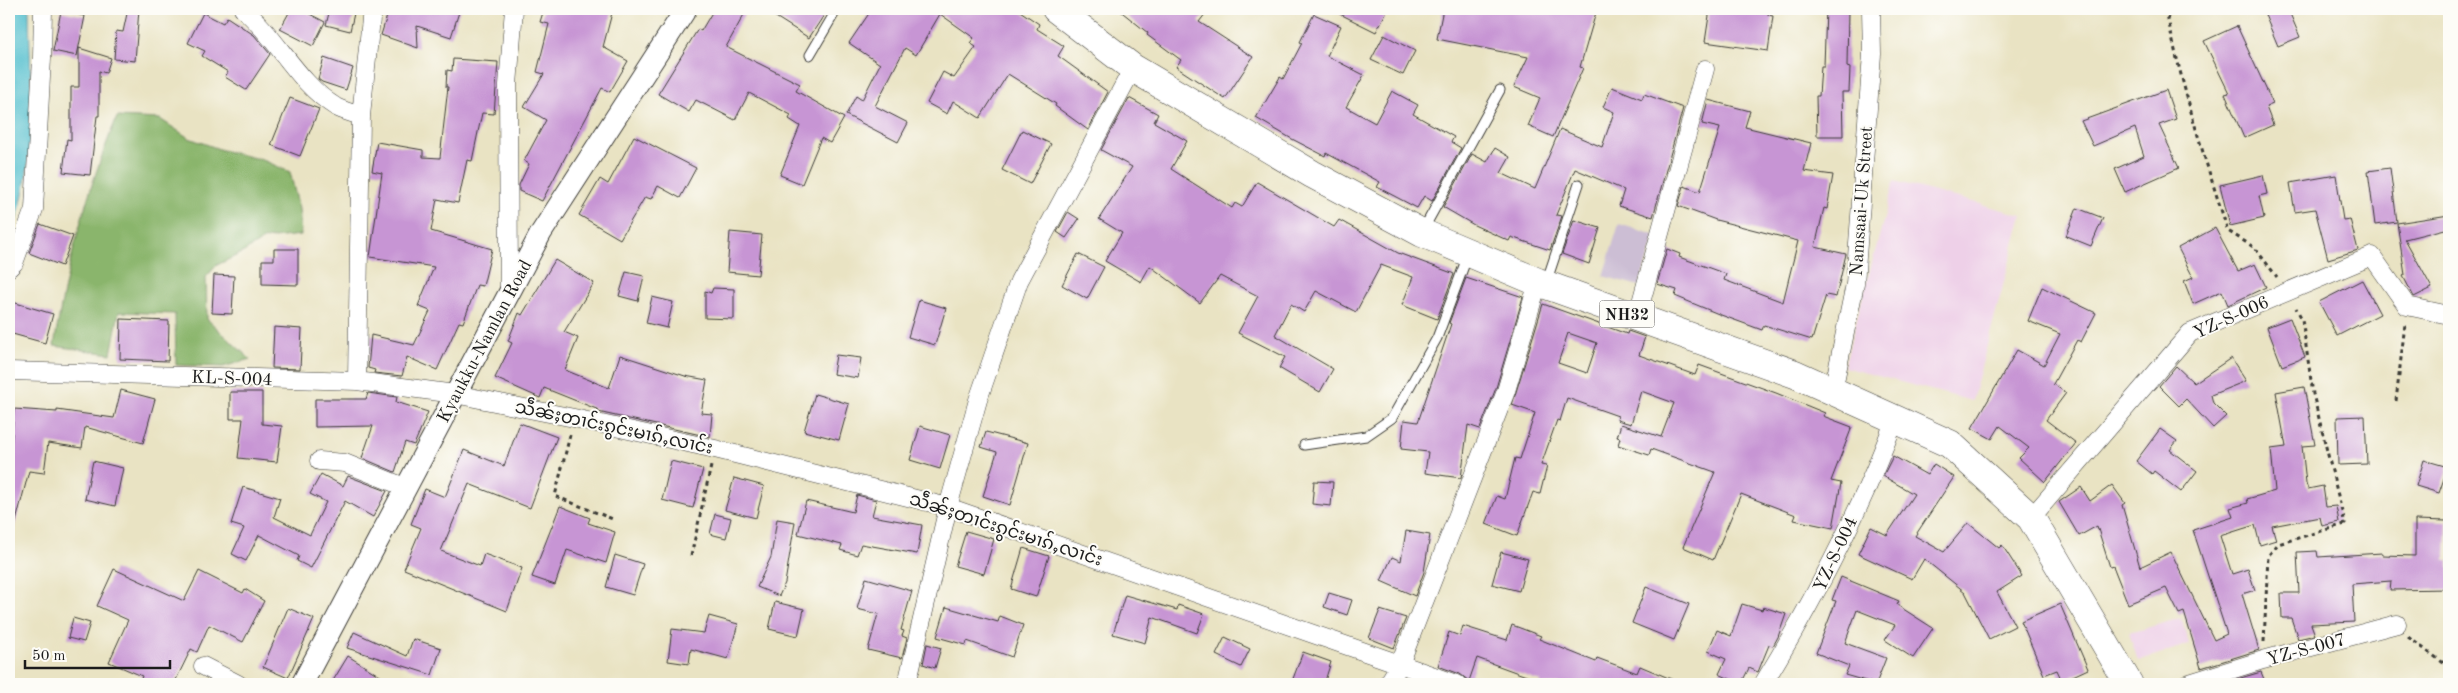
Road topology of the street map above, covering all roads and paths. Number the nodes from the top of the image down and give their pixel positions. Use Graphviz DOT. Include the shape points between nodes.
graph roads {
  1 [pos="42,9"];
  2 [pos="243,9"];
  3 [pos="372,9"];
  4 [pos="514,9"];
  5 [pos="686,9"];
  6 [pos="837,9"];
  7 [pos="1056,9"];
  8 [pos="1871,9"];
  9 [pos="2166,9"];
  10 [pos="810,55"];
  11 [pos="1133,68"];
  12 [pos="1706,69"];
  13 [pos="1500,90"];
  14 [pos="361,116"];
  15 [pos="1579,184"];
  16 [pos="1422,233"];
  17 [pos="1469,253"];
  18 [pos="9,268"];
  19 [pos="1542,283"];
  20 [pos="509,291"];
  21 [pos="2288,292"];
  22 [pos="2407,306"];
  23 [pos="2449,315"];
  24 [pos="1637,317"];
  25 [pos="9,371"];
  26 [pos="357,381"];
  27 [pos="1833,391"];
  28 [pos="455,394"];
  29 [pos="2396,401"];
  30 [pos="574,418"];
  31 [pos="1895,419"];
  32 [pos="1304,445"];
  33 [pos="715,449"];
  34 [pos="319,460"];
  35 [pos="407,488"];
  36 [pos="948,507"];
  37 [pos="2030,518"];
  38 [pos="615,520"];
  39 [pos="691,556"];
  40 [pos="2397,624"];
  41 [pos="2263,660"];
  42 [pos="1400,664"];
  43 [pos="203,666"];
  44 [pos="2449,668"];
  45 [pos="238,684"];
  46 [pos="302,684"];
  47 [pos="907,684"];
  48 [pos="1388,684"];
  49 [pos="1457,684"];
  50 [pos="1763,684"];
  51 [pos="2129,684"];
  52 [pos="2186,684"];
  1 -- 18 [label="street" via="34,209 14,263"];
  2 -- 14 [label="street" via="257,20 306,82 336,107"];
  3 -- 14 [label="street"];
  4 -- 20 [label="street" via="508,85"];
  5 -- 20 [label="street, Kyaukku-Namlan Road" via="541,233"];
  6 -- 10 [label="lane"];
  7 -- 11 [label="highway, NH32"];
  8 -- 27 [label="street, Namsaai-Uk Street" via="1872,54 1855,284"];
  9 -- 21 [label="path" via="2191,117 2228,231 2256,248"];
  11 -- 16 [label="highway, NH32" via="1312,174"];
  11 -- 36 [label="street" via="1020,281 978,400"];
  12 -- 24 [label="street"];
  13 -- 16 [label="lane"];
  14 -- 26 [label="street"];
  15 -- 19 [label="lane"];
  16 -- 17 [label="highway, NH32"];
  17 -- 19 [label="highway, NH32"];
  17 -- 32 [label="lane" via="1437,338 1392,418 1366,436"];
  19 -- 24 [label="highway, NH32"];
  19 -- 42 [label="street" via="1506,391"];
  20 -- 28 [label="street, Kyaukku-Namlan Road"];
  21 -- 22 [label="street, YZ-S-006" via="2372,256"];
  21 -- 37 [label="street, YZ-S-006" via="2190,333"];
  21 -- 41 [label="path" via="2302,319 2313,394 2345,524 2278,544 2268,556"];
  22 -- 23 [label="street"];
  22 -- 29 [label="path"];
  24 -- 27 [label="highway, NH32"];
  25 -- 26 [label="street, KL-S-004"];
  26 -- 28 [label="street, KL-S-004"];
  27 -- 31 [label="highway, NH32"];
  28 -- 30 [label="street, သဵၼ်ႈတၢင်းၵွင်းမၢၵ်ႇလၢင်း"];
  28 -- 35 [label="street, Kyaukku-Namlan Road"];
  30 -- 33 [label="street, သဵၼ်ႈတၢင်းၵွင်းမၢၵ်ႇလၢင်း"];
  30 -- 38 [label="path" via="555,496"];
  31 -- 37 [label="highway, NH32" via="1950,444"];
  31 -- 50 [label="street, YZ-S-004" via="1882,454 1808,610"];
  33 -- 36 [label="street, သဵၼ်ႈတၢင်းၵွင်းမၢၵ်ႇလၢင်း"];
  33 -- 39 [label="path"];
  34 -- 35 [label="street" via="345,463"];
  35 -- 46 [label="street, Kyaukku-Namlan Road"];
  36 -- 42 [label="street, သဵၼ်ႈတၢင်းၵွင်းမၢၵ်ႇလၢင်း"];
  36 -- 47 [label="street"];
  37 -- 51 [label="highway, NH32"];
  40 -- 41 [label="street, YZ-S-007"];
  40 -- 44 [label="path" via="2401,632"];
  41 -- 52 [label="street, YZ-S-007"];
  42 -- 48 [label="street"];
  42 -- 49 [label="street, သဵၼ်ႈတၢင်းၵွင်းမၢၵ်ႇလၢင်း"];
  43 -- 45 [label="street"];
}
